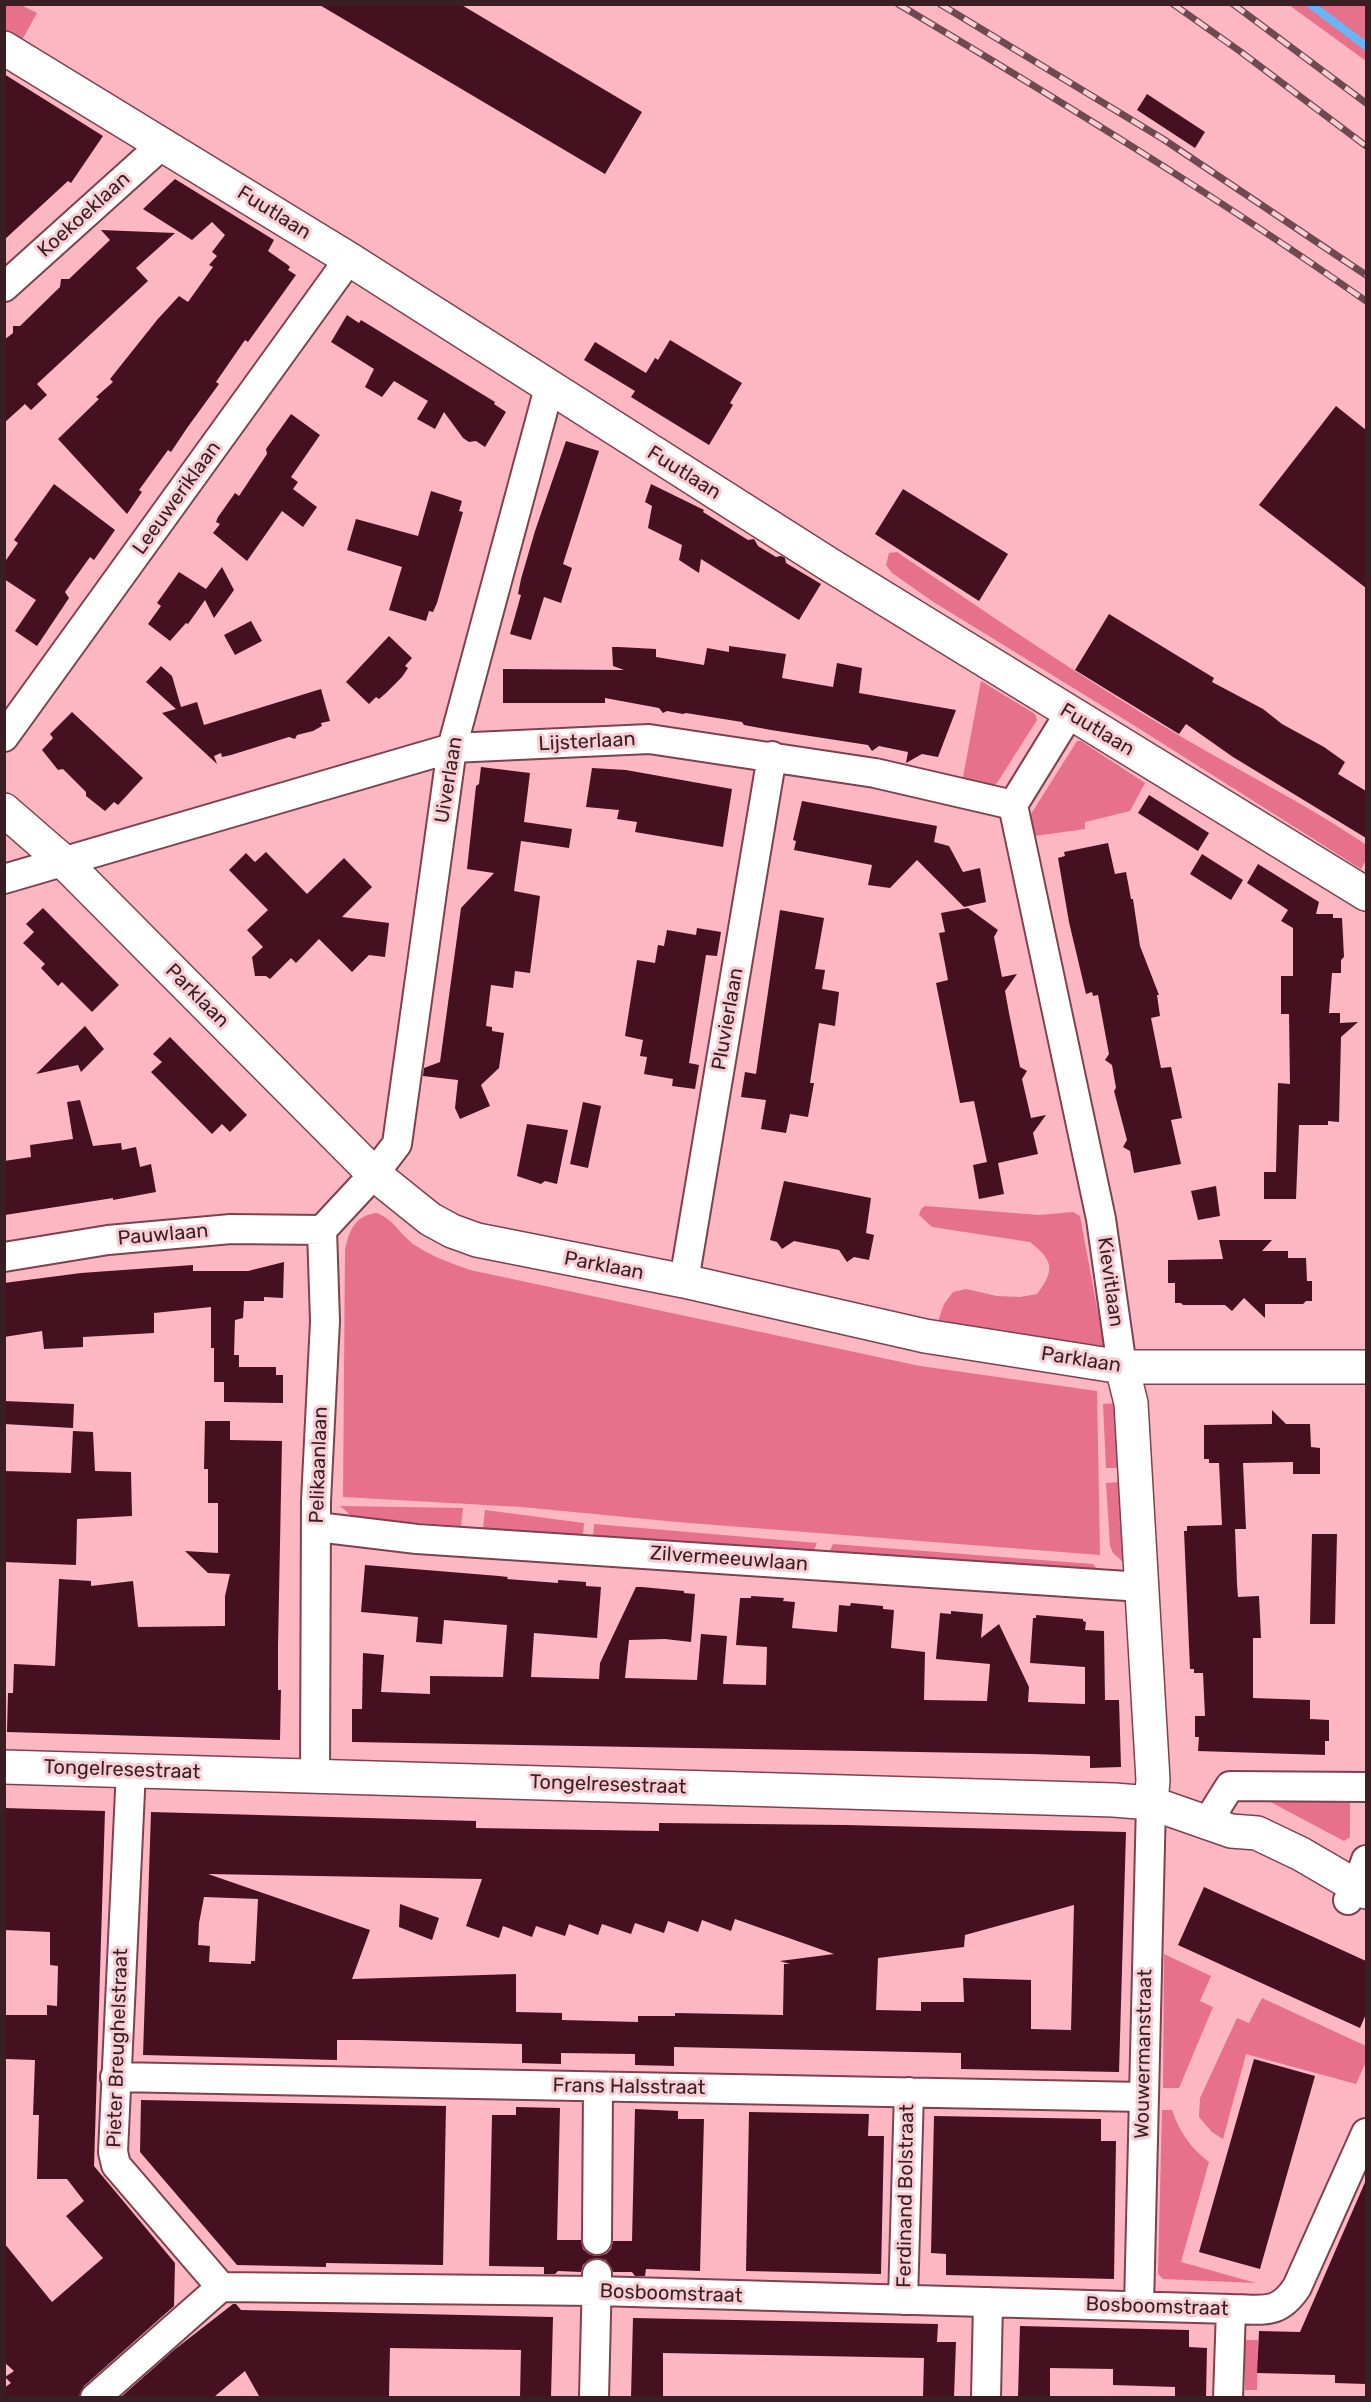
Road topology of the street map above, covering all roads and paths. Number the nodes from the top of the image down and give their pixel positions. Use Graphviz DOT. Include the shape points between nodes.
graph roads {
  1 [pos="4,48"];
  2 [pos="163,144"];
  3 [pos="349,259"];
  4 [pos="4,287"];
  5 [pos="549,388"];
  6 [pos="1069,714"];
  7 [pos="4,737"];
  8 [pos="452,748"];
  9 [pos="772,756"];
  10 [pos="1013,805"];
  11 [pos="4,810"];
  12 [pos="64,862"];
  13 [pos="4,879"];
  14 [pos="1366,894"];
  15 [pos="374,1174"];
  16 [pos="322,1230"];
  17 [pos="4,1257"];
  18 [pos="684,1281"];
  19 [pos="1122,1367"];
  20 [pos="1366,1367"];
  21 [pos="317,1527"];
  22 [pos="1142,1587"];
  23 [pos="4,1767"];
  24 [pos="131,1770"];
  25 [pos="315,1776"];
  26 [pos="1366,1787"];
  27 [pos="1151,1803"];
  28 [pos="1220,1826"];
  29 [pos="1361,1890"];
  30 [pos="115,2077"];
  31 [pos="598,2087"];
  32 [pos="909,2092"];
  33 [pos="1143,2097"];
  34 [pos="1366,2133"];
  35 [pos="597,2240"];
  36 [pos="597,2282"];
  37 [pos="221,2287"];
  38 [pos="903,2300"];
  39 [pos="988,2302"];
  40 [pos="1139,2306"];
  41 [pos="1231,2309"];
  42 [pos="95,2397"];
  43 [pos="594,2397"];
  44 [pos="986,2397"];
  45 [pos="1228,2397"];
  1 -- 2 [label="street, Fuutlaan"];
  2 -- 3 [label="street, Fuutlaan"];
  2 -- 4 [label="street, Koekoeklaan"];
  3 -- 5 [label="street, Fuutlaan"];
  3 -- 7 [label="street, Leeuweriklaan"];
  5 -- 6 [label="street, Fuutlaan"];
  5 -- 8 [label="street, Uiverlaan"];
  6 -- 10 [label="street"];
  6 -- 14 [label="street, Fuutlaan"];
  8 -- 9 [label="street, Lijsterlaan" via="649,739"];
  8 -- 12 [label="street, Lijsterlaan"];
  8 -- 15 [label="street, Uiverlaan" via="397,1144"];
  9 -- 10 [label="street, Lijsterlaan" via="875,772"];
  9 -- 18 [label="street, Pluvierlaan"];
  10 -- 19 [label="street, Kievitlaan" via="1101,1219"];
  11 -- 12 [label="street, Parklaan"];
  12 -- 13 [label="street, Lijsterlaan"];
  12 -- 15 [label="street, Parklaan"];
  15 -- 16 [label="street"];
  15 -- 18 [label="street, Parklaan" via="430,1219 477,1240"];
  16 -- 17 [label="street, Pauwlaan" via="231,1229 119,1239"];
  16 -- 21 [label="street, Pelikaanlaan" via="324,1321"];
  18 -- 19 [label="street, Parklaan" via="925,1336"];
  19 -- 20 [label="street, Parklaan"];
  19 -- 22 [label="street, Kievitlaan" via="1131,1403"];
  21 -- 22 [label="street, Zilvermeeuwlaan" via="417,1539"];
  21 -- 25 [label="street, Pelikaanlaan"];
  22 -- 27 [label="street, Kievitlaan"];
  23 -- 24 [label="street, Tongelresestraat"];
  24 -- 25 [label="street, Tongelresestraat"];
  24 -- 30 [label="street, Pieter Breughelstraat"];
  25 -- 27 [label="street, Tongelresestraat"];
  26 -- 28 [label="street" via="1230,1786"];
  27 -- 28 [label="street, Tongelresestraat"];
  27 -- 33 [label="street, Wouwermanstraat"];
  28 -- 29 [label="street, Tongelresestraat" via="1250,1849"];
  30 -- 31 [label="street, Frans Halsstraat"];
  30 -- 37 [label="street, Pieter Breughelstraat" via="112,2152 116,2165"];
  31 -- 32 [label="street, Frans Halsstraat"];
  31 -- 35 [label="street"];
  32 -- 33 [label="street, Frans Halsstraat"];
  32 -- 38 [label="street, Ferdinand Bolstraat"];
  33 -- 40 [label="street, Wouwermanstraat"];
  34 -- 41 [label="street, Bosboomstraat" via="1298,2287 1287,2302 1275,2308"];
  36 -- 37 [label="street, Bosboomstraat"];
  36 -- 38 [label="street, Bosboomstraat"];
  36 -- 43 [label="street"];
  37 -- 42 [label="street"];
  38 -- 39 [label="street, Bosboomstraat"];
  39 -- 40 [label="street, Bosboomstraat"];
  39 -- 44 [label="street"];
  40 -- 41 [label="street, Bosboomstraat"];
  41 -- 45 [label="street"];
}
